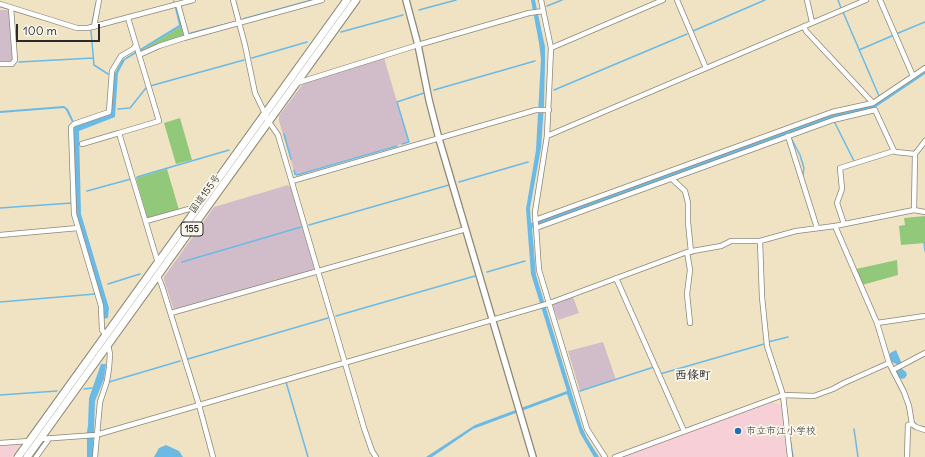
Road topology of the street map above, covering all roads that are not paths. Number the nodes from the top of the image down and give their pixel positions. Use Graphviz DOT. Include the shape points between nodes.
graph roads {
  1 [pos="99,0"];
  2 [pos="193,0"];
  3 [pos="232,0"];
  4 [pos="322,0"];
  5 [pos="347,0"];
  6 [pos="356,0"];
  7 [pos="406,0"];
  8 [pos="541,0"];
  9 [pos="663,0"];
  10 [pos="676,0"];
  11 [pos="807,0"];
  12 [pos="866,0"];
  13 [pos="880,0"];
  14 [pos="0,4"];
  15 [pos="176,5"];
  16 [pos="11,8"];
  17 [pos="542,12"];
  18 [pos="128,18"];
  19 [pos="812,22"];
  20 [pos="239,23"];
  21 [pos="804,26"];
  22 [pos="94,27"];
  23 [pos="187,37"];
  24 [pos="418,45"];
  25 [pos="551,48"];
  26 [pos="138,51"];
  27 [pos="0,64"];
  28 [pos="706,68"];
  29 [pos="925,68"];
  30 [pos="913,76"];
  31 [pos="297,83"];
  32 [pos="873,106"];
  33 [pos="546,110"];
  34 [pos="265,113"];
  35 [pos="269,122"];
  36 [pos="119,133"];
  37 [pos="547,136"];
  38 [pos="788,136"];
  39 [pos="439,139"];
  40 [pos="925,141"];
  41 [pos="82,144"];
  42 [pos="894,151"];
  43 [pos="915,154"];
  44 [pos="672,179"];
  45 [pos="292,181"];
  46 [pos="196,209"];
  47 [pos="914,210"];
  48 [pos="925,212"];
  49 [pos="146,221"];
  50 [pos="535,221"];
  51 [pos="844,224"];
  52 [pos="835,226"];
  53 [pos="78,228"];
  54 [pos="536,228"];
  55 [pos="816,228"];
  56 [pos="466,229"];
  57 [pos="0,235"];
  58 [pos="760,241"];
  59 [pos="689,252"];
  60 [pos="158,263"];
  61 [pos="318,271"];
  62 [pos="158,276"];
  63 [pos="616,278"];
  64 [pos="548,303"];
  65 [pos="171,313"];
  66 [pos="925,316"];
  67 [pos="493,320"];
  68 [pos="690,323"];
  69 [pos="877,323"];
  70 [pos="106,335"];
  71 [pos="108,345"];
  72 [pos="925,353"];
  73 [pos="346,362"];
  74 [pos="889,363"];
  75 [pos="893,370"];
  76 [pos="783,395"];
  77 [pos="199,405"];
  78 [pos="912,424"];
  79 [pos="925,430"];
  80 [pos="684,431"];
  81 [pos="96,435"];
  82 [pos="40,439"];
  83 [pos="49,439"];
  84 [pos="30,441"];
  85 [pos="0,443"];
  86 [pos="18,457"];
  87 [pos="27,457"];
  88 [pos="36,457"];
  89 [pos="95,457"];
  90 [pos="213,457"];
  91 [pos="376,457"];
  92 [pos="533,457"];
  93 [pos="605,457"];
  94 [pos="614,457"];
  95 [pos="790,457"];
  96 [pos="907,457"];
  1 -- 22 [label="street"];
  2 -- 15 [label="street"];
  3 -- 20 [label="street"];
  4 -- 20 [label="street"];
  5 -- 34 [label="highway, 国道155号 / 155"];
  6 -- 31 [label="highway, 国道155号 / 155"];
  7 -- 24 [label="street"];
  8 -- 17 [label="street"];
  9 -- 25 [label="street"];
  10 -- 28 [label="street"];
  11 -- 19 [label="street"];
  12 -- 19 [label="street"];
  13 -- 30 [label="street"];
  14 -- 16 [label="street"];
  15 -- 18 [label="street"];
  15 -- 23 [label="street"];
  16 -- 22 [label="street" via="77,28"];
  16 -- 27 [label="street" via="15,60 12,64"];
  17 -- 24 [label="street"];
  17 -- 25 [label="street"];
  18 -- 22 [label="street"];
  18 -- 26 [label="street"];
  19 -- 21 [label="street"];
  20 -- 23 [label="street"];
  20 -- 34 [label="street" via="255,93"];
  21 -- 28 [label="street"];
  21 -- 32 [label="street"];
  23 -- 26 [label="street"];
  24 -- 31 [label="street"];
  24 -- 39 [label="street"];
  25 -- 33 [label="street"];
  26 -- 36 [label="street" via="159,121"];
  26 -- 53 [label="street" via="133,49 122,56 112,71 109,112 74,124 71,128 74,214"];
  28 -- 37 [label="street"];
  29 -- 30 [label="street"];
  30 -- 32 [label="street"];
  31 -- 35 [label="highway, 国道155号 / 155"];
  32 -- 38 [label="street"];
  32 -- 42 [label="street"];
  32 -- 50 [label="street" via="832,112"];
  33 -- 37 [label="street"];
  33 -- 39 [label="street" via="536,110"];
  34 -- 35 [label="street"];
  34 -- 46 [label="highway, 国道155号 / 155"];
  35 -- 45 [label="street" via="278,135"];
  35 -- 62 [label="highway, 国道155号 / 155"];
  36 -- 41 [label="street"];
  36 -- 49 [label="street"];
  37 -- 50 [label="street"];
  38 -- 44 [label="street"];
  38 -- 55 [label="street"];
  39 -- 45 [label="street"];
  39 -- 56 [label="street"];
  40 -- 43 [label="street"];
  42 -- 43 [label="street"];
  42 -- 51 [label="street" via="840,168 842,189 837,203"];
  43 -- 47 [label="street"];
  44 -- 54 [label="street"];
  44 -- 59 [label="street" via="685,191 688,203"];
  45 -- 61 [label="street"];
  46 -- 49 [label="street"];
  46 -- 60 [label="highway, 国道155号 / 155"];
  47 -- 48 [label="street"];
  47 -- 51 [label="street"];
  49 -- 60 [label="street"];
  50 -- 54 [label="street"];
  51 -- 52 [label="street"];
  52 -- 55 [label="street"];
  52 -- 69 [label="street"];
  53 -- 57 [label="street"];
  53 -- 70 [label="street" via="101,306 102,330"];
  54 -- 64 [label="street" via="539,270"];
  55 -- 58 [label="street"];
  56 -- 61 [label="street"];
  56 -- 67 [label="street"];
  58 -- 59 [label="street" via="731,241 721,246"];
  58 -- 76 [label="street" via="767,346"];
  59 -- 63 [label="street"];
  59 -- 68 [label="street" via="687,294"];
  60 -- 70 [label="highway, 国道155号 / 155"];
  61 -- 65 [label="street"];
  61 -- 73 [label="street"];
  62 -- 65 [label="street"];
  62 -- 71 [label="highway, 国道155号 / 155"];
  63 -- 64 [label="street"];
  63 -- 80 [label="street"];
  64 -- 67 [label="street"];
  64 -- 93 [label="street" via="587,429"];
  65 -- 77 [label="street"];
  66 -- 69 [label="street"];
  67 -- 73 [label="street"];
  67 -- 92 [label="street"];
  69 -- 74 [label="street"];
  70 -- 84 [label="highway, 国道155号 / 155"];
  71 -- 81 [label="street" via="110,368 100,402"];
  71 -- 82 [label="highway, 国道155号 / 155"];
  72 -- 75 [label="street"];
  73 -- 77 [label="street"];
  73 -- 91 [label="street" via="364,428"];
  74 -- 75 [label="street"];
  74 -- 76 [label="street" via="814,396"];
  75 -- 78 [label="street" via="909,406"];
  76 -- 80 [label="street"];
  76 -- 95 [label="street"];
  77 -- 81 [label="street"];
  77 -- 90 [label="street"];
  78 -- 79 [label="street"];
  78 -- 96 [label="street" via="908,425"];
  80 -- 94 [label="street"];
  81 -- 83 [label="street"];
  81 -- 89 [label="street"];
  82 -- 83 [label="street"];
  82 -- 87 [label="highway, 国道155号 / 155"];
  83 -- 88 [label="street"];
  84 -- 85 [label="street"];
  84 -- 86 [label="highway, 国道155号 / 155"];
}
